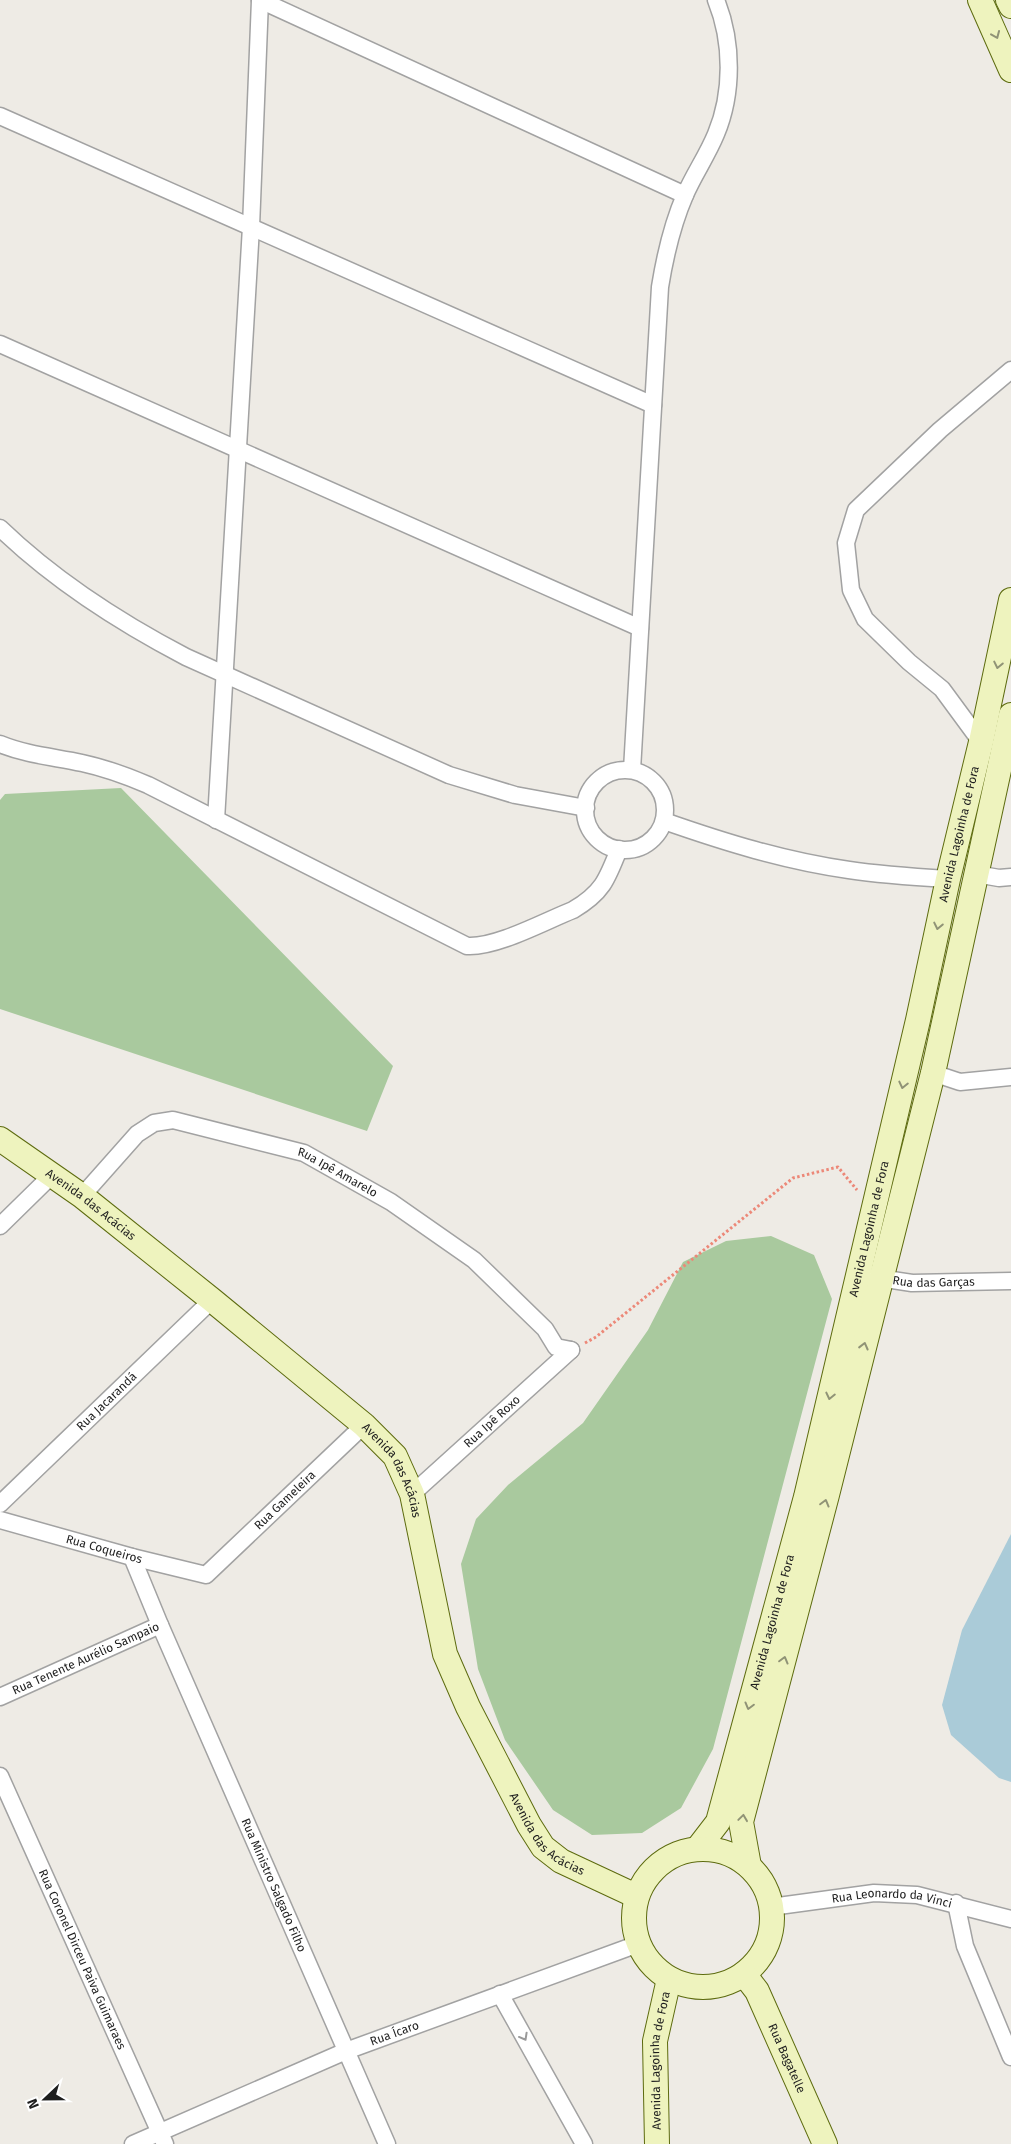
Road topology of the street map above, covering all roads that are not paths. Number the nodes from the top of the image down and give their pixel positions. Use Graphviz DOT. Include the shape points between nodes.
graph roads {
  1 [pos="260,0"];
  2 [pos="716,0"];
  3 [pos="980,0"];
  4 [pos="1008,0"];
  5 [pos="1011,6"];
  6 [pos="1011,70"];
  7 [pos="0,116"];
  8 [pos="685,195"];
  9 [pos="251,227"];
  10 [pos="0,344"];
  11 [pos="1011,370"];
  12 [pos="653,405"];
  13 [pos="238,449"];
  14 [pos="0,528"];
  15 [pos="1011,600"];
  16 [pos="640,628"];
  17 [pos="226,675"];
  18 [pos="1011,715"];
  19 [pos="981,742"];
  20 [pos="0,744"];
  21 [pos="632,770"];
  22 [pos="586,808"];
  23 [pos="216,820"];
  24 [pos="664,821"];
  25 [pos="619,849"];
  26 [pos="976,874"];
  27 [pos="1011,877"];
  28 [pos="948,879"];
  29 [pos="932,1073"];
  30 [pos="1011,1077"];
  31 [pos="0,1139"];
  32 [pos="52,1175"];
  33 [pos="82,1196"];
  34 [pos="0,1226"];
  35 [pos="870,1276"];
  36 [pos="1011,1281"];
  37 [pos="212,1300"];
  38 [pos="571,1350"];
  39 [pos="364,1425"];
  40 [pos="412,1494"];
  41 [pos="0,1504"];
  42 [pos="0,1520"];
  43 [pos="132,1557"];
  44 [pos="206,1575"];
  45 [pos="160,1625"];
  46 [pos="0,1698"];
  47 [pos="0,1776"];
  48 [pos="698,1848"];
  49 [pos="749,1866"];
  50 [pos="636,1896"];
  51 [pos="956,1903"];
  52 [pos="771,1907"];
  53 [pos="1011,1918"];
  54 [pos="638,1944"];
  55 [pos="744,1974"];
  56 [pos="669,1979"];
  57 [pos="500,1994"];
  58 [pos="346,2051"];
  59 [pos="1011,2057"];
  60 [pos="163,2138"];
  61 [pos="133,2144"];
  62 [pos="387,2144"];
  63 [pos="584,2144"];
  64 [pos="657,2144"];
  65 [pos="826,2144"];
  1 -- 8 [label="street"];
  1 -- 9 [label="street"];
  2 -- 8 [label="street" via="728,49 727,92 716,133"];
  3 -- 6 [label="main road, one-way"];
  4 -- 5 [label="main road"];
  7 -- 9 [label="street"];
  8 -- 12 [label="street" via="664,264"];
  9 -- 12 [label="street"];
  9 -- 13 [label="street"];
  10 -- 13 [label="street"];
  11 -- 19 [label="street" via="940,430 856,510 846,543 851,590 865,619 942,689"];
  12 -- 16 [label="street"];
  13 -- 16 [label="street"];
  13 -- 17 [label="street"];
  14 -- 17 [label="street" via="39,562 110,614 163,645"];
  15 -- 19 [label="main road, Avenida Lagoinha de Fora, one-way"];
  16 -- 21 [label="street"];
  17 -- 22 [label="street" via="448,775 515,795"];
  17 -- 23 [label="street"];
  18 -- 26 [label="main road, Avenida Lagoinha de Fora"];
  19 -- 28 [label="main road, Avenida Lagoinha de Fora"];
  20 -- 23 [label="street" via="36,756 82,763 128,777"];
  21 -- 22 [label="street" via="604,776 591,790"];
  21 -- 24 [label="street" via="649,778 661,793"];
  22 -- 25 [label="street" via="595,835 602,842"];
  23 -- 25 [label="street" via="458,943 476,946 492,943 583,904 606,882"];
  24 -- 25 [label="street" via="647,844 629,850"];
  24 -- 28 [label="street" via="798,861 847,870"];
  26 -- 27 [label="street"];
  26 -- 29 [label="main road, Avenida Lagoinha de Fora"];
  28 -- 35 [label="main road, Avenida Lagoinha de Fora, one-way" via="873,1210"];
  29 -- 30 [label="street" via="960,1082"];
  29 -- 35 [label="main road, Avenida Lagoinha de Fora"];
  31 -- 32 [label="main road, Avenida das Acácias"];
  32 -- 33 [label="main road, Avenida das Acácias"];
  32 -- 34 [label="street"];
  33 -- 37 [label="main road, Avenida das Acácias"];
  33 -- 38 [label="street, Rua Ipê Amarelo" via="137,1134 154,1123 173,1120 304,1152 391,1202 474,1260 545,1328 556,1347"];
  35 -- 36 [label="street, Rua das Garças" via="912,1283"];
  35 -- 48 [label="main road, Avenida Lagoinha de Fora, one-way" via="806,1496 718,1822"];
  49 -- 35 [label="main road, Avenida Lagoinha de Fora, one-way" via="742,1822"];
  37 -- 39 [label="main road, Avenida das Acácias"];
  37 -- 41 [label="street, Rua Jacarandá"];
  38 -- 40 [label="street, Rua Ipê Roxo"];
  39 -- 40 [label="main road, Avenida das Acácias" via="395,1456"];
  39 -- 44 [label="street, Rua Gameleira"];
  40 -- 50 [label="main road, Avenida das Acácias" via="445,1654 468,1707 529,1825 543,1847 561,1861"];
  42 -- 43 [label="street, Rua Coqueiros"];
  43 -- 44 [label="street, Rua Coqueiros"];
  43 -- 45 [label="street, Rua Tenente Aurélio Sampaio"];
  45 -- 46 [label="street, Rua Tenente Aurélio Sampaio"];
  45 -- 58 [label="street, Rua Ministro Salgado Filho"];
  47 -- 60 [label="street, Rua Coronel Dirceu Paiva Guimaraes"];
  48 -- 49 [label="main road" via="734,1855"];
  48 -- 50 [label="main road" via="677,1852 660,1862 645,1878"];
  49 -- 52 [label="main road" via="764,1884"];
  50 -- 54 [label="main road" via="633,1920"];
  51 -- 52 [label="street, Rua Leonardo da Vinci" via="917,1895 874,1893"];
  51 -- 53 [label="street, Rua Leonardo da Vinci"];
  51 -- 59 [label="street" via="965,1946"];
  52 -- 55 [label="main road" via="772,1926 767,1944 758,1961"];
  54 -- 56 [label="main road" via="650,1964"];
  54 -- 57 [label="street, Rua Ícaro"];
  55 -- 56 [label="main road" via="727,1984 707,1988 687,1986"];
  55 -- 65 [label="main road, Rua Bagatelle" via="757,1991"];
  56 -- 64 [label="main road, Avenida Lagoinha de Fora" via="655,2041"];
  57 -- 58 [label="street, Rua Ícaro"];
  57 -- 63 [label="street, one-way"];
  58 -- 60 [label="street, Rua Ícaro"];
  58 -- 62 [label="street, Rua Ministro Salgado Filho"];
  60 -- 61 [label="street, Rua Ícaro"];
}
